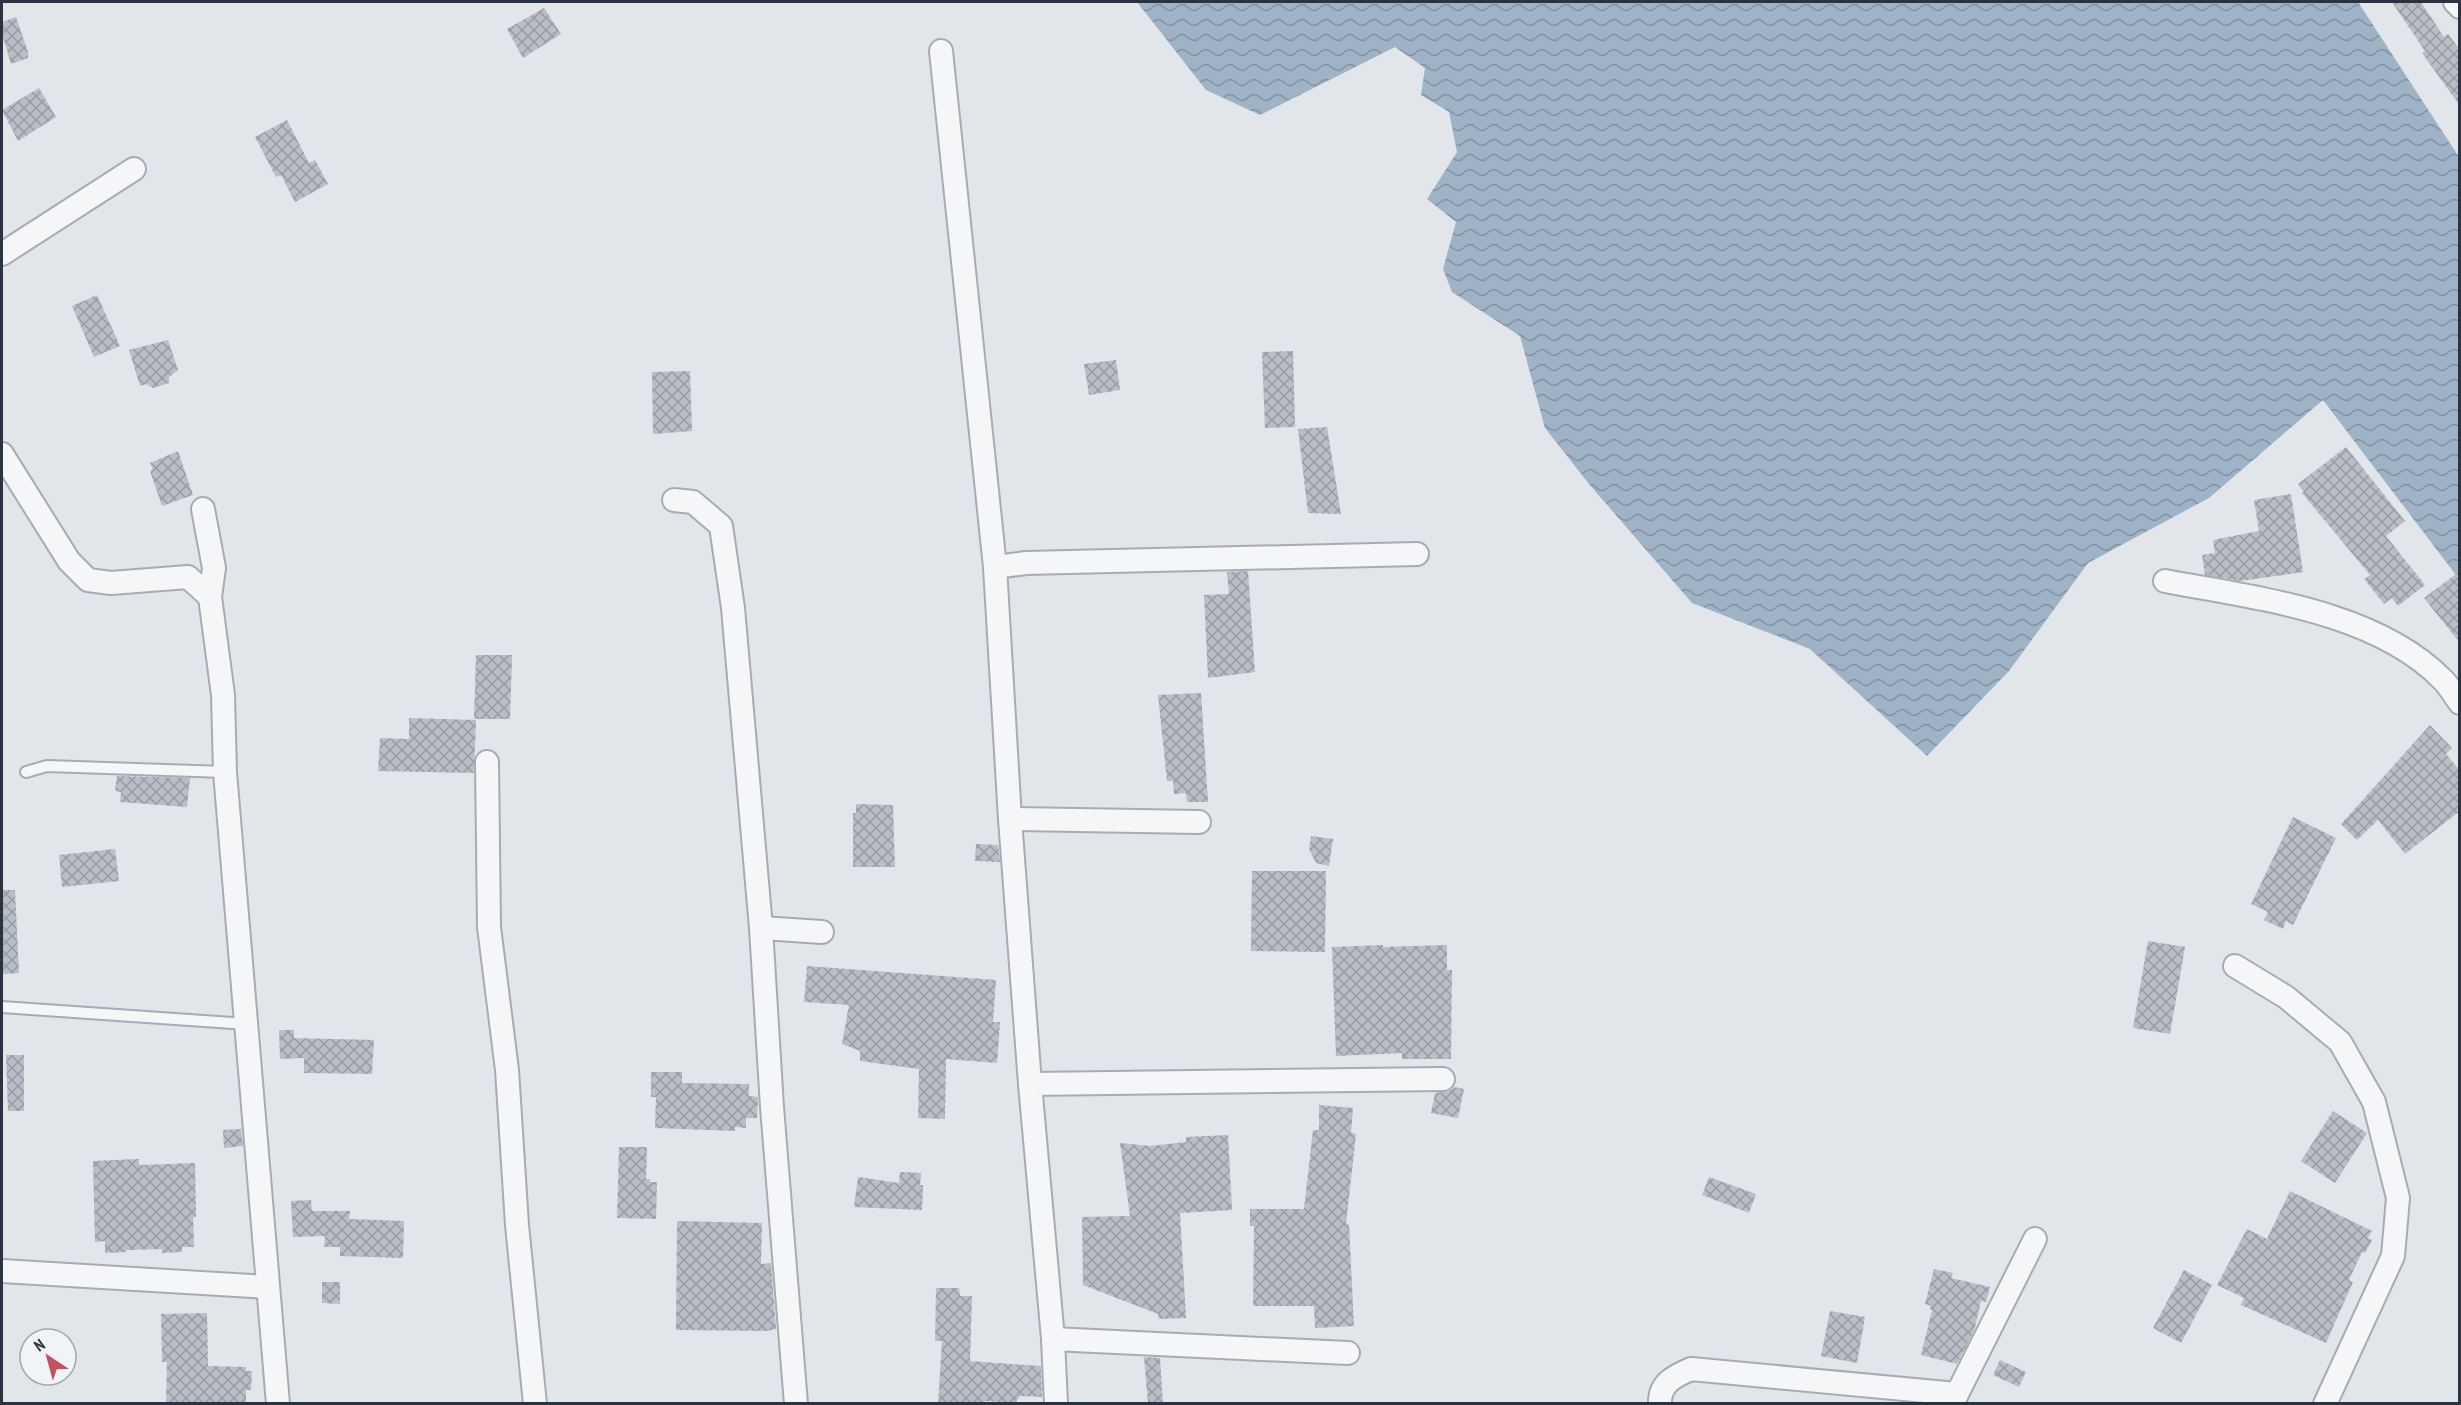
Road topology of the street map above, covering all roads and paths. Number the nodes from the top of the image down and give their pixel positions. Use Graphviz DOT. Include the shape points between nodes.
graph roads {
  1 [pos="2455,2"];
  2 [pos="2460,8"];
  3 [pos="941,51"];
  4 [pos="134,169"];
  5 [pos="2,254"];
  6 [pos="2,454"];
  7 [pos="674,500"];
  8 [pos="203,509"];
  9 [pos="1417,554"];
  10 [pos="995,567"];
  11 [pos="2165,581"];
  12 [pos="210,597"];
  13 [pos="2460,703"];
  14 [pos="487,762"];
  15 [pos="26,772"];
  16 [pos="225,772"];
  17 [pos="1010,819"];
  18 [pos="1199,822"];
  19 [pos="761,928"];
  20 [pos="822,932"];
  21 [pos="2235,966"];
  22 [pos="2,1007"];
  23 [pos="247,1024"];
  24 [pos="1443,1079"];
  25 [pos="1030,1084"];
  26 [pos="2035,1239"];
  27 [pos="2,1271"];
  28 [pos="267,1287"];
  29 [pos="1053,1339"];
  30 [pos="1348,1353"];
  31 [pos="1955,1399"];
  32 [pos="278,1404"];
  33 [pos="535,1404"];
  34 [pos="796,1404"];
  35 [pos="1056,1404"];
  36 [pos="1660,1404"];
  37 [pos="2325,1404"];
  1 -- 2 [label="street"];
  3 -- 10 [label="street"];
  4 -- 5 [label="street"];
  6 -- 12 [label="street" via="69,561 88,580 111,583 188,577"];
  7 -- 19 [label="street" via="693,502 721,526 733,608"];
  8 -- 12 [label="street" via="214,568"];
  9 -- 10 [label="street" via="1026,563"];
  10 -- 17 [label="street"];
  11 -- 13 [label="street" via="2295,605 2385,638 2445,681"];
  12 -- 16 [label="street" via="224,695"];
  14 -- 33 [label="street" via="489,927 507,1070"];
  15 -- 16 [label="lane" via="47,766"];
  16 -- 23 [label="street"];
  17 -- 18 [label="street"];
  17 -- 25 [label="street"];
  19 -- 20 [label="street"];
  19 -- 34 [label="street"];
  21 -- 37 [label="street" via="2286,997 2340,1042 2374,1102 2398,1198 2393,1256"];
  22 -- 23 [label="lane"];
  23 -- 28 [label="street"];
  24 -- 25 [label="street"];
  25 -- 29 [label="street"];
  26 -- 31 [label="street"];
  27 -- 28 [label="street"];
  28 -- 32 [label="street"];
  29 -- 30 [label="street"];
  29 -- 35 [label="street"];
  31 -- 36 [label="street" via="1691,1369 1670,1378 1659,1395"];
}
